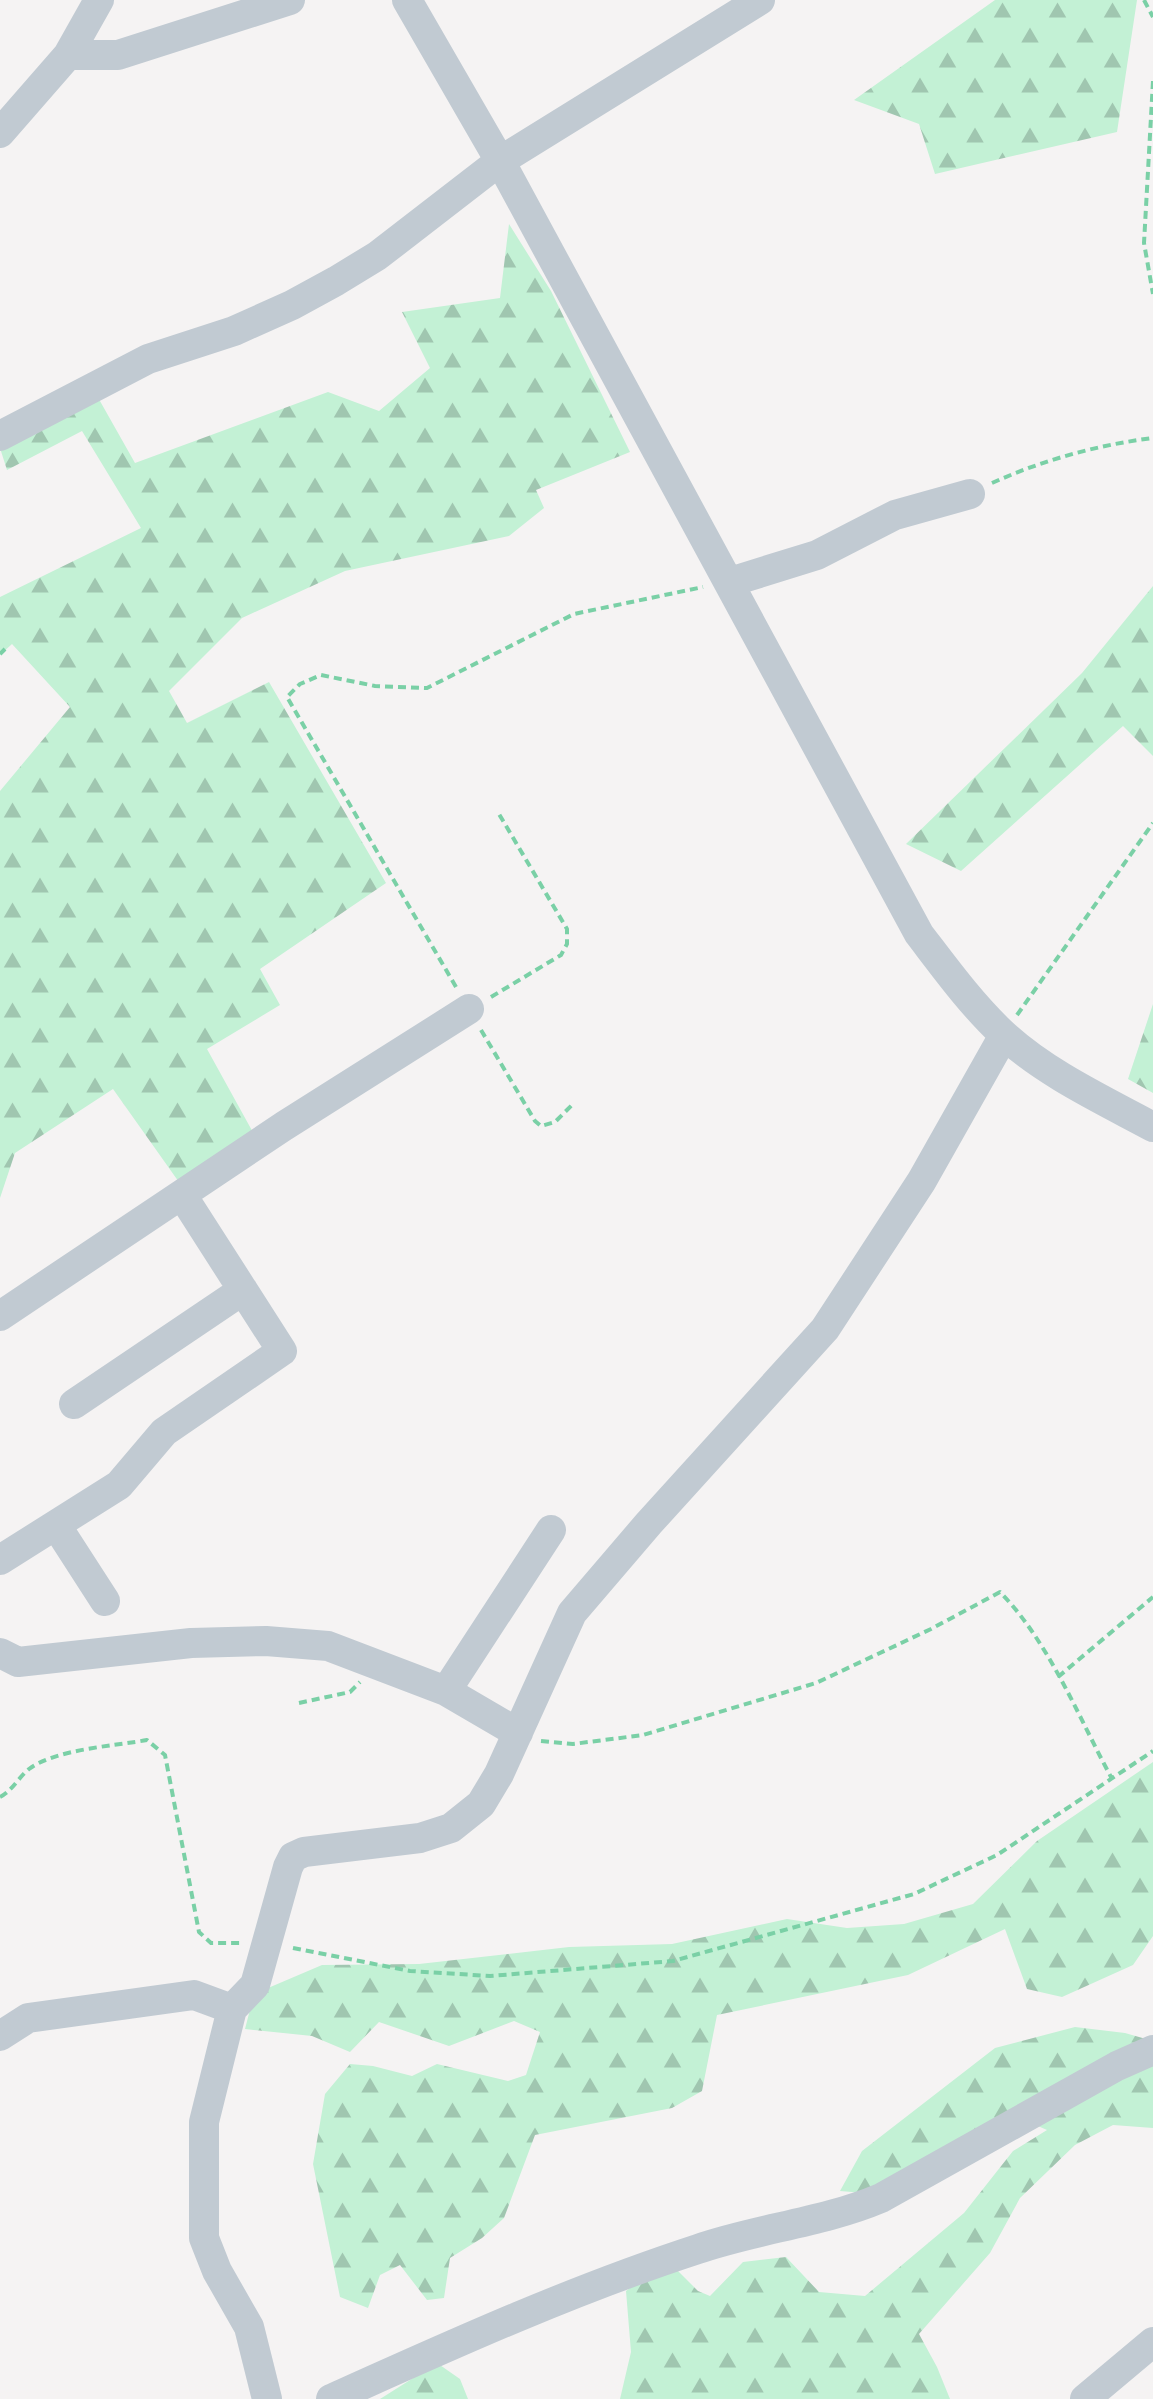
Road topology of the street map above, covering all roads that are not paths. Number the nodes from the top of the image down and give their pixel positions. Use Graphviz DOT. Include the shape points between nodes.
graph roads {
  1 [pos="98,0"];
  2 [pos="290,0"];
  3 [pos="407,0"];
  4 [pos="760,0"];
  5 [pos="68,56"];
  6 [pos="0,133"];
  7 [pos="500,161"];
  8 [pos="0,436"];
  9 [pos="970,494"];
  10 [pos="730,582"];
  11 [pos="469,1009"];
  12 [pos="1004,1035"];
  13 [pos="1153,1128"];
  14 [pos="182,1194"];
  15 [pos="243,1290"];
  16 [pos="0,1316"];
  17 [pos="74,1404"];
  18 [pos="56,1525"];
  19 [pos="551,1530"];
  20 [pos="0,1560"];
  21 [pos="105,1600"];
  22 [pos="0,1652"];
  23 [pos="446,1691"];
  24 [pos="518,1733"];
  25 [pos="232,2009"];
  26 [pos="0,2036"];
  27 [pos="1153,2050"];
  28 [pos="1153,2342"];
  29 [pos="267,2399"];
  30 [pos="331,2399"];
  31 [pos="1085,2399"];
  1 -- 5 [label="street"];
  2 -- 5 [label="street" via="118,55"];
  3 -- 7 [label="street"];
  4 -- 7 [label="street"];
  5 -- 6 [label="street"];
  7 -- 8 [label="street" via="377,256 292,305 148,359"];
  7 -- 10 [label="street"];
  9 -- 10 [label="street" via="896,515 817,556"];
  10 -- 12 [label="street" via="919,934"];
  11 -- 14 [label="street"];
  12 -- 13 [label="street"];
  12 -- 24 [label="street" via="921,1182 825,1329 572,1613"];
  14 -- 15 [label="street"];
  14 -- 16 [label="street"];
  15 -- 17 [label="street"];
  15 -- 18 [label="street" via="282,1351 164,1432 119,1485"];
  18 -- 20 [label="street"];
  18 -- 21 [label="street"];
  19 -- 23 [label="street"];
  22 -- 23 [label="street" via="18,1662 192,1643 328,1646"];
  23 -- 24 [label="street"];
  24 -- 25 [label="street" via="481,1804 451,1828 294,1857 255,1985"];
  25 -- 26 [label="street" via="194,1995 28,2018"];
  25 -- 29 [label="street" via="204,2122 204,2238 249,2327"];
  27 -- 30 [label="street" via="881,2198 667,2260 514,2316"];
  28 -- 31 [label="street"];
}
